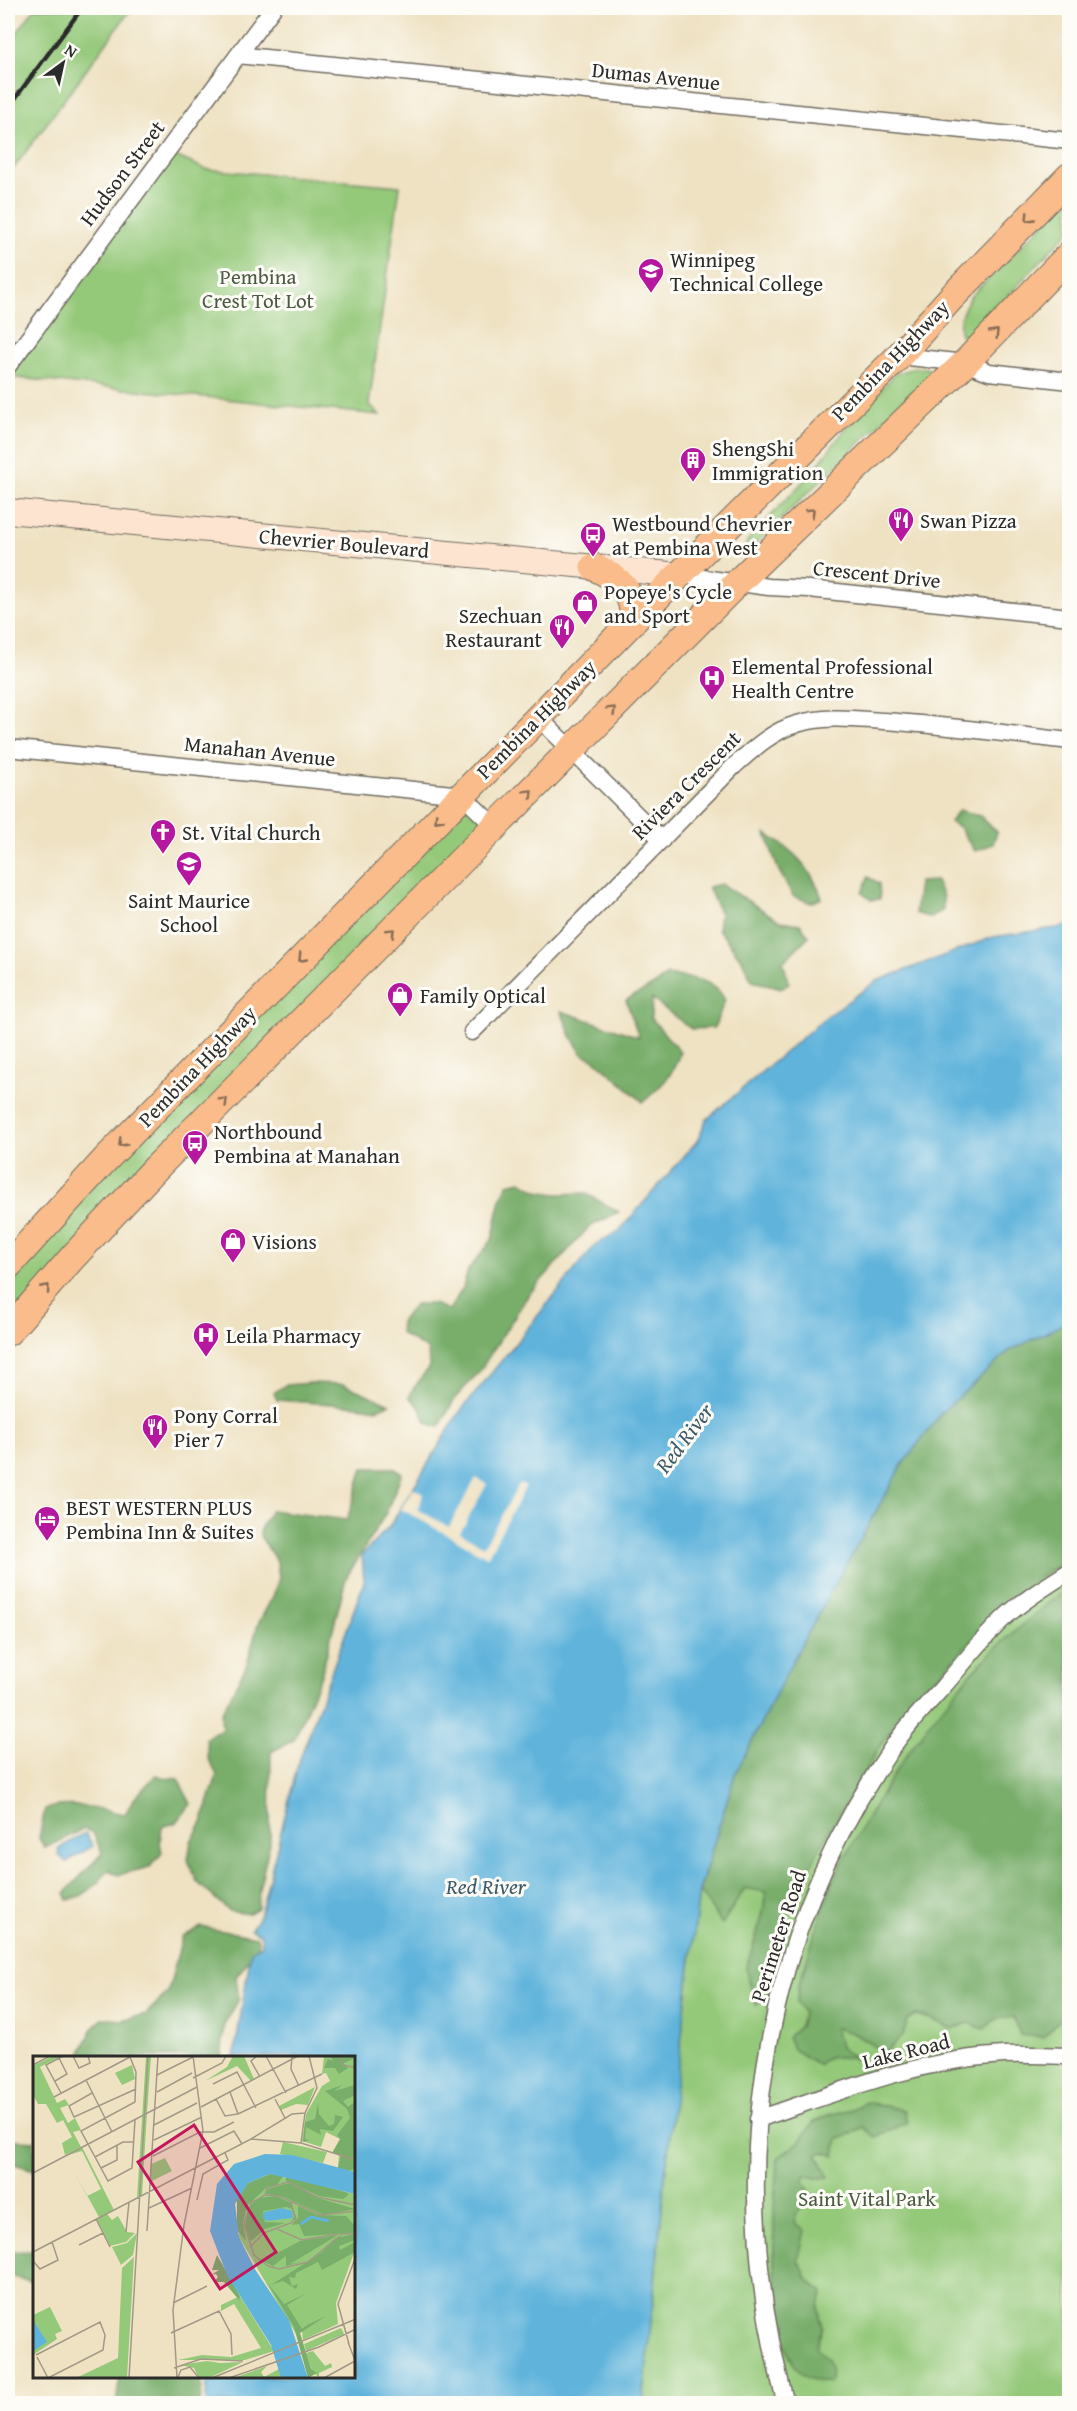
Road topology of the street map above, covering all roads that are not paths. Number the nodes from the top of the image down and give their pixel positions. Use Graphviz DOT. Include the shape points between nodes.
graph roads {
  1 [pos="273,8"];
  2 [pos="238,55"];
  3 [pos="1070,141"];
  4 [pos="1070,176"];
  5 [pos="1070,254"];
  6 [pos="899,356"];
  7 [pos="965,363"];
  8 [pos="8,366"];
  9 [pos="1070,381"];
  10 [pos="8,511"];
  11 [pos="594,567"];
  12 [pos="680,575"];
  13 [pos="738,582"];
  14 [pos="1070,617"];
  15 [pos="634,620"];
  16 [pos="538,717"];
  17 [pos="1070,741"];
  18 [pos="8,748"];
  19 [pos="571,751"];
  20 [pos="462,795"];
  21 [pos="495,827"];
  22 [pos="662,840"];
  23 [pos="281,980"];
  24 [pos="312,1011"];
  25 [pos="472,1032"];
  26 [pos="8,1266"];
  27 [pos="8,1332"];
  28 [pos="1070,1571"];
  29 [pos="1070,2056"];
  30 [pos="758,2119"];
  31 [pos="786,2403"];
  1 -- 2 [label="street, Hudson Street"];
  2 -- 3 [label="street, Dumas Avenue"];
  2 -- 8 [label="street, Hudson Street"];
  4 -- 6 [label="main road, Pembina Highway, one-way"];
  7 -- 5 [label="main road, Pembina Highway, one-way"];
  6 -- 7 [label="street"];
  6 -- 12 [label="main road, Pembina Highway"];
  7 -- 9 [label="street" via="989,372"];
  13 -- 7 [label="main road, Pembina Highway, one-way"];
  10 -- 11 [label="street, Chevrier Boulevard"];
  11 -- 12 [label="street, Chevrier Boulevard"];
  11 -- 15 [label="main road" via="625,588"];
  12 -- 13 [label="street, Crescent Drive"];
  12 -- 15 [label="main road, Pembina Highway"];
  13 -- 14 [label="street, Crescent Drive"];
  19 -- 13 [label="main road, Pembina Highway, one-way"];
  15 -- 16 [label="main road, Pembina Highway"];
  16 -- 19 [label="street"];
  16 -- 20 [label="main road, Pembina Highway"];
  17 -- 22 [label="street, Riviera Crescent" via="908,722 845,718 806,722 774,734 753,748"];
  18 -- 20 [label="street, Manahan Avenue"];
  21 -- 19 [label="main road, Pembina Highway, one-way"];
  19 -- 22 [label="street"];
  20 -- 21 [label="street"];
  20 -- 23 [label="main road, Pembina Highway, one-way"];
  24 -- 21 [label="main road, Pembina Highway, one-way"];
  22 -- 25 [label="street, Riviera Crescent"];
  23 -- 24 [label="main road"];
  23 -- 26 [label="main road, Pembina Highway, one-way" via="88,1177"];
  27 -- 24 [label="main road, Pembina Highway, one-way" via="137,1188"];
  28 -- 30 [label="street, Perimeter Road" via="1005,1617 919,1714 889,1752 834,1844 809,1898 786,1971 766,2054"];
  29 -- 30 [label="street, Lake Road" via="992,2055 927,2066"];
  30 -- 31 [label="street, Perimeter Road" via="757,2257 763,2305"];
}
